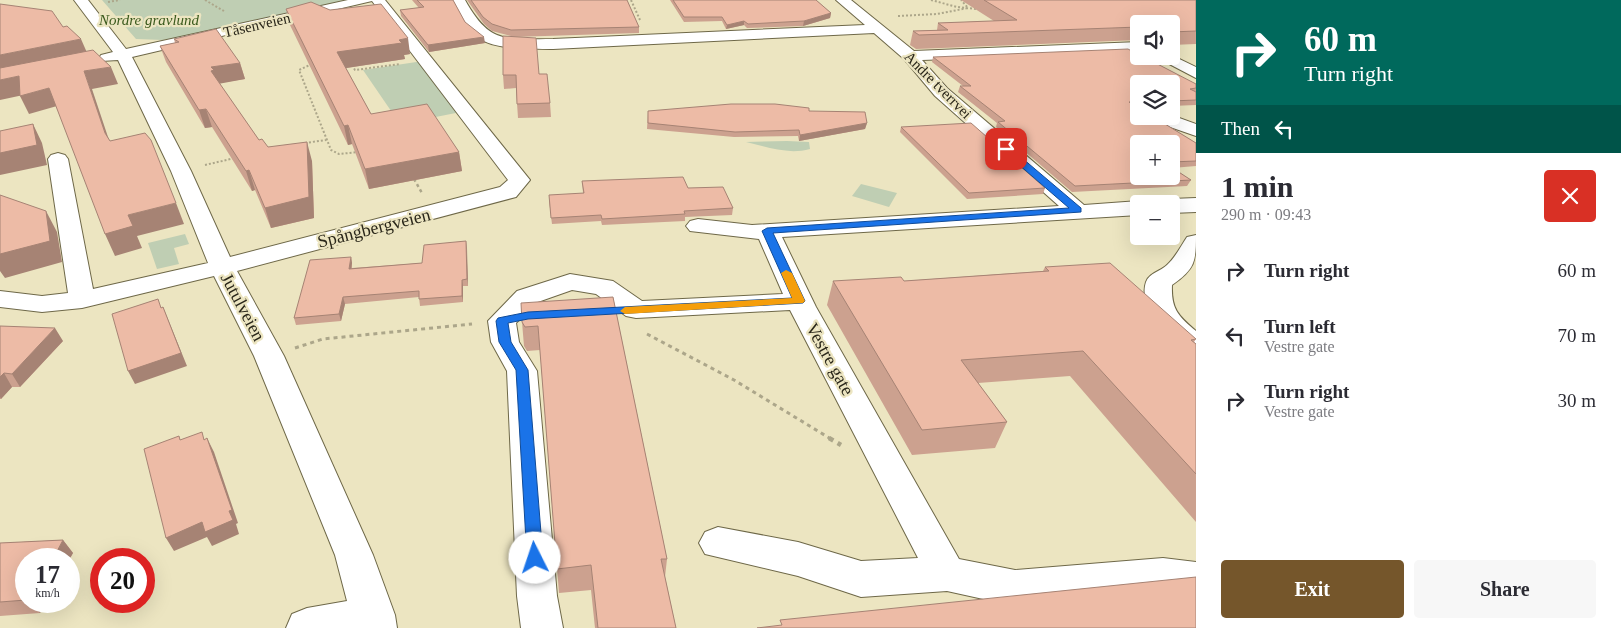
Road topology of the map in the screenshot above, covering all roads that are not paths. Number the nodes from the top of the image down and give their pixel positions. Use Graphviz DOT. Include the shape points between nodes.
graph roads {
  1 [pos="81,0"];
  2 [pos="366,0"];
  3 [pos="378,0"];
  4 [pos="458,0"];
  5 [pos="842,0"];
  6 [pos="871,24"];
  7 [pos="1106,37"];
  8 [pos="1130,41"];
  9 [pos="1130,46"];
  10 [pos="123,55"];
  11 [pos="910,56"];
  12 [pos="87,62"];
  13 [pos="1180,65"];
  14 [pos="1196,73"];
  15 [pos="1180,124"];
  16 [pos="1196,130"];
  17 [pos="58,159"];
  18 [pos="1180,206"];
  19 [pos="1195,207"];
  20 [pos="1130,208"];
  21 [pos="1077,210"];
  22 [pos="698,226"];
  23 [pos="767,231"];
  24 [pos="1196,242"];
  25 [pos="222,267"];
  26 [pos="0,299"];
  27 [pos="82,300"];
  28 [pos="799,301"];
  29 [pos="636,310"];
  30 [pos="597,312"];
  31 [pos="555,314"];
  32 [pos="502,321"];
  33 [pos="1196,346"];
  34 [pos="718,543"];
  35 [pos="947,574"];
  36 [pos="1196,580"];
  37 [pos="375,622"];
  38 [pos="307,628"];
  39 [pos="542,628"];
  1 -- 10 [label="street, Jutulveien"];
  2 -- 10 [label="street, Tåsenveien"];
  3 -- 25 [label="street, Spångbergveien" via="519,180 508,192"];
  4 -- 6 [label="street" via="476,29 490,38 514,43 553,44"];
  5 -- 6 [label="street, Andre tverrvei"];
  6 -- 11 [label="street, Andre tverrvei"];
  7 -- 8 [label="street" via="1122,37"];
  9 -- 11 [label="street"];
  10 -- 12 [label="street, Tåsenveien"];
  10 -- 25 [label="street, Jutulveien" via="181,171"];
  11 -- 21 [label="street, Andre tverrvei" via="941,92"];
  13 -- 14 [label="street"];
  15 -- 16 [label="street"];
  17 -- 27 [label="street"];
  18 -- 19 [label="street"];
  20 -- 21 [label="street"];
  21 -- 23 [label="street"];
  22 -- 23 [label="street"];
  23 -- 28 [label="street, Vestre gate"];
  24 -- 33 [label="street" via="1177,270 1160,282 1158,302 1175,328"];
  25 -- 27 [label="street, Spångbergveien"];
  25 -- 37 [label="street, Jutulveien" via="269,356 354,555"];
  26 -- 27 [label="street, Spångbergveien" via="42,304"];
  28 -- 29 [label="street"];
  28 -- 35 [label="street, Vestre gate"];
  29 -- 30 [label="street"];
  29 -- 32 [label="street" via="604,287 570,282 526,297"];
  31 -- 32 [label="street"];
  32 -- 39 [label="street" via="505,342 522,370 537,596"];
  34 -- 35 [label="street" via="798,559 861,579"];
  35 -- 36 [label="street" via="1015,588 1163,575"];
  37 -- 38 [label="street"];
}
